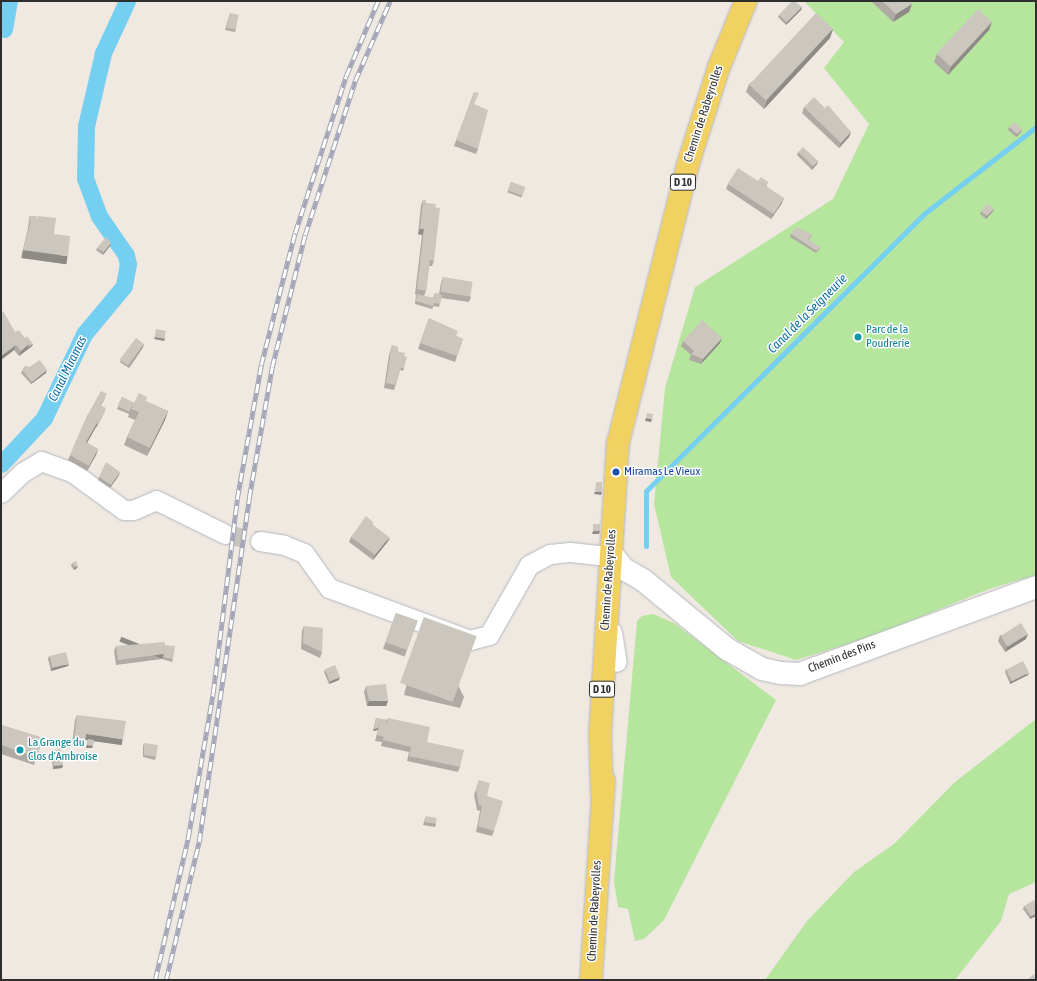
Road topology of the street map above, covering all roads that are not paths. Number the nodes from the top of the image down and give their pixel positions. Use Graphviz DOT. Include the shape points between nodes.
graph roads {
  1 [pos="746,1"];
  2 [pos="636,369"];
  3 [pos="1,493"];
  4 [pos="225,534"];
  5 [pos="260,541"];
  6 [pos="617,558"];
  7 [pos="1036,587"];
  8 [pos="602,794"];
  9 [pos="591,980"];
  1 -- 2 [label="main road, Chemin de Rabeyrolles / D 10" via="719,67 688,164"];
  2 -- 6 [label="main road, Chemin de Rabeyrolles / D 10"];
  2 -- 6 [label="main road, Chemin de Rabeyrolles / D 10" via="618,443"];
  3 -- 4 [label="street" via="23,472 41,461 72,472 124,510 133,510 156,500"];
  5 -- 6 [label="street" via="284,544 304,553 329,588 470,640 489,635 529,565 563,552"];
  6 -- 7 [label="street, Chemin des Pins" via="738,656 762,668 793,674"];
  6 -- 8 [label="main road, Chemin de Rabeyrolles / D 10" via="600,735"];
  6 -- 8 [label="main road, Chemin de Rabeyrolles / D 10" via="617,662"];
  8 -- 9 [label="main road, Chemin de Rabeyrolles / D 10"];
}
